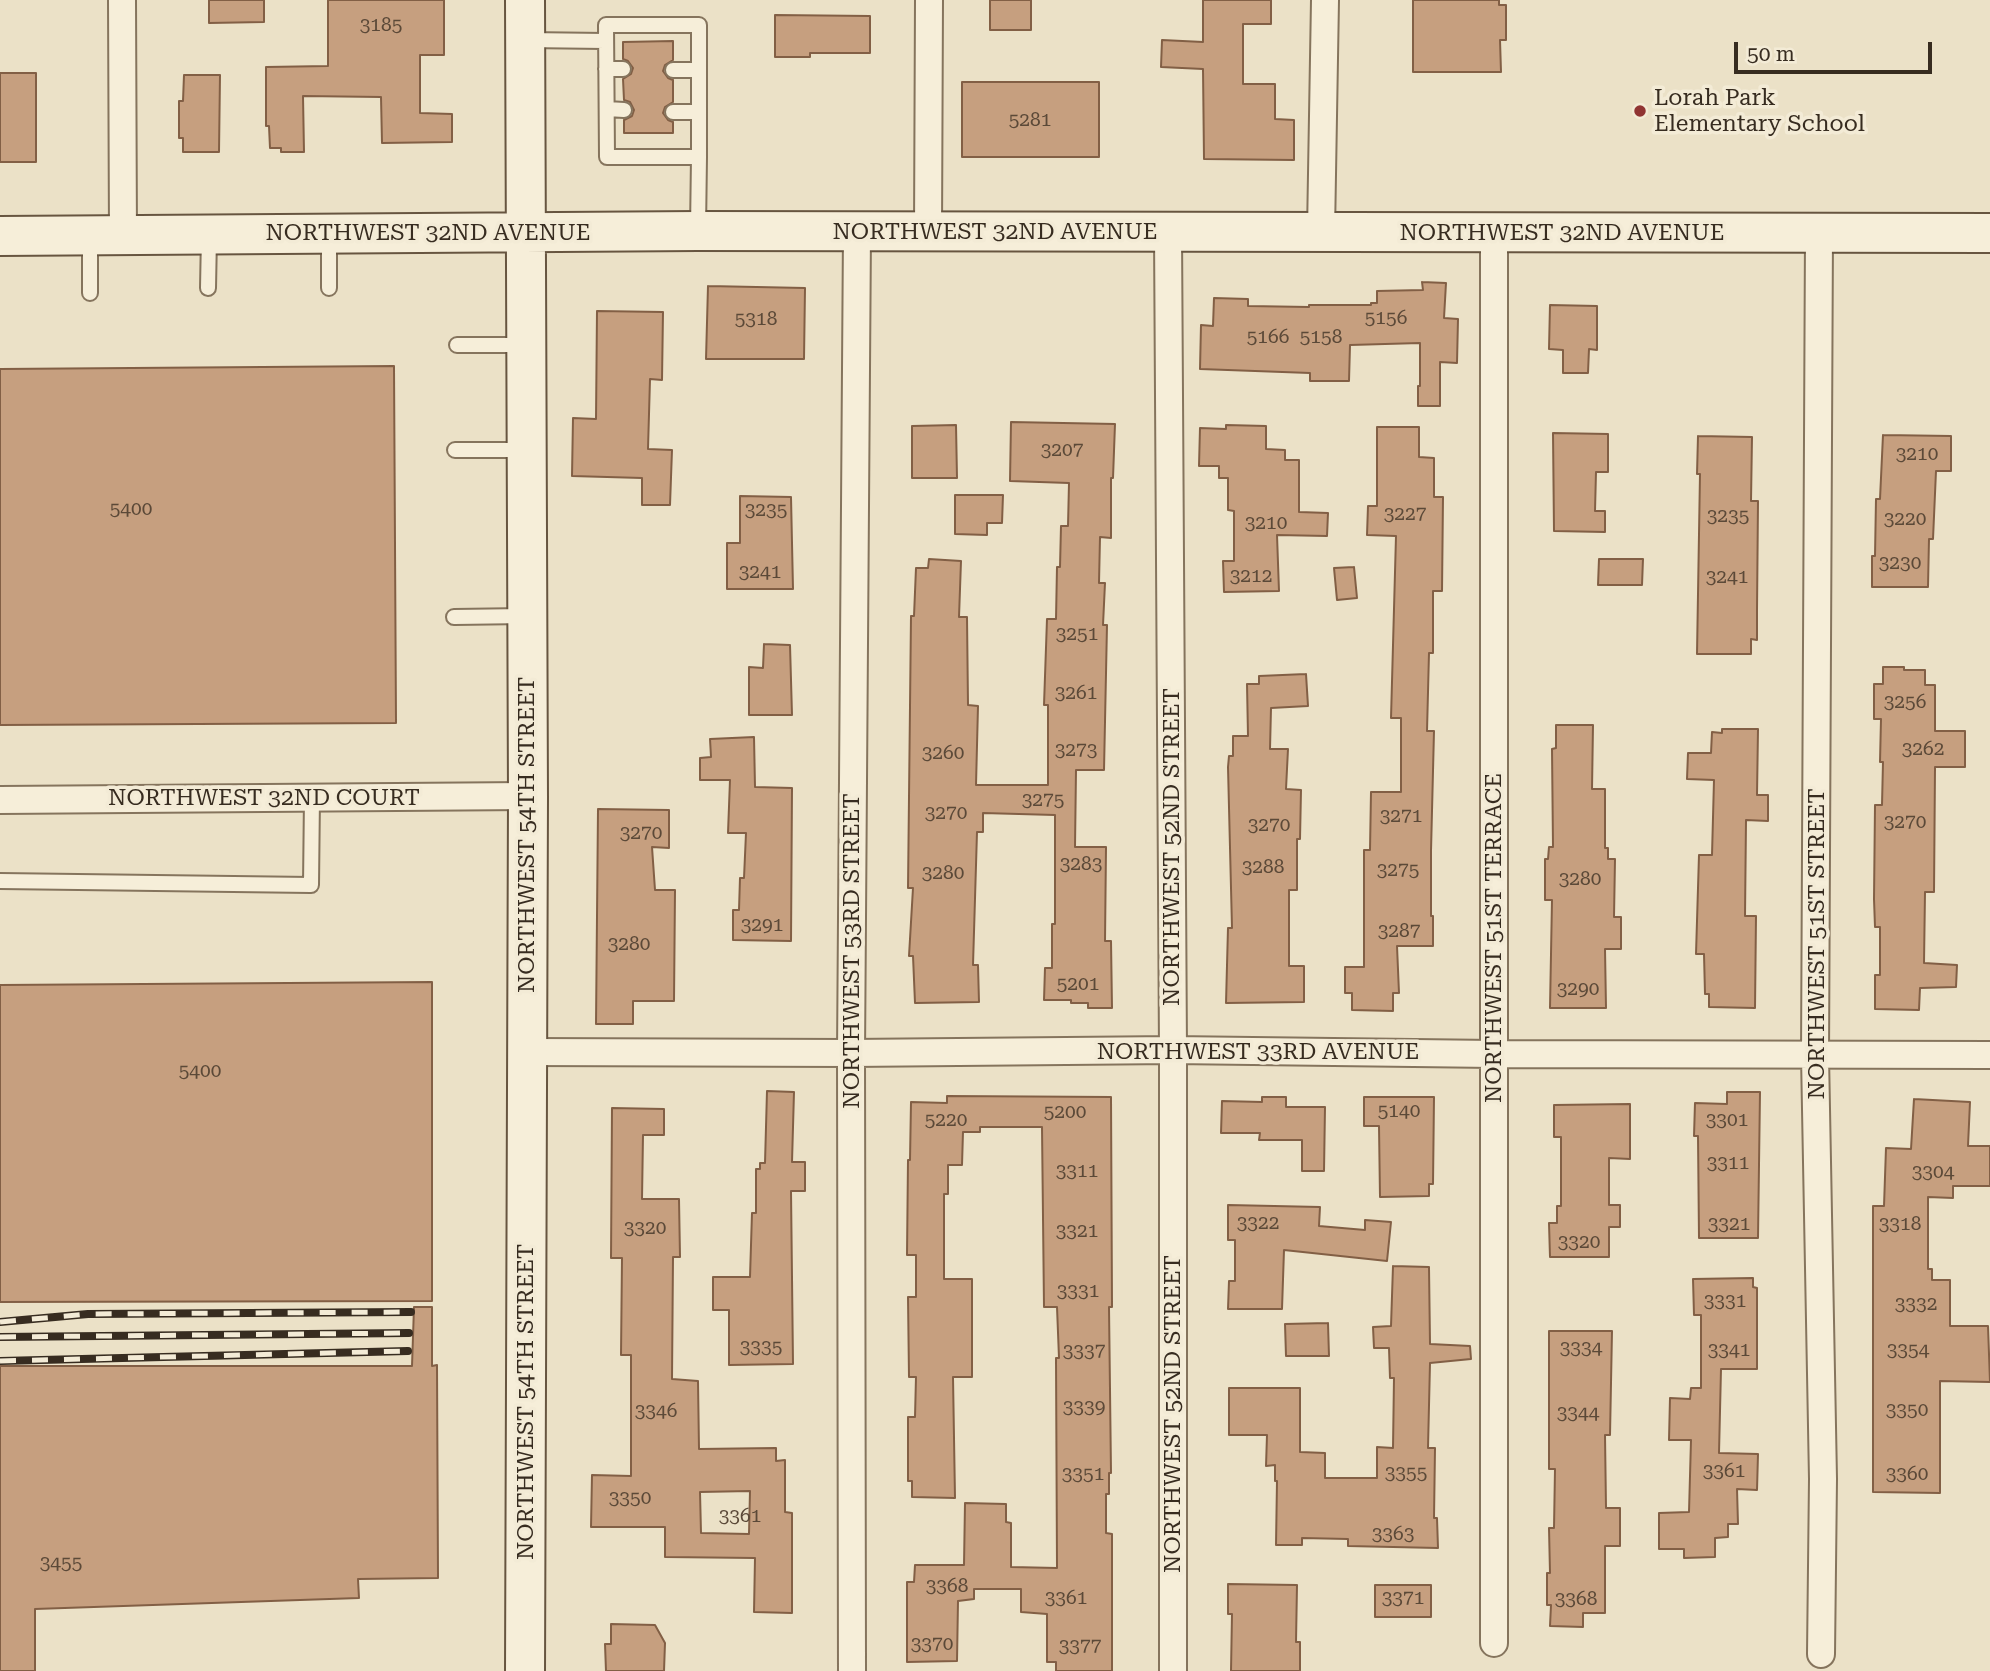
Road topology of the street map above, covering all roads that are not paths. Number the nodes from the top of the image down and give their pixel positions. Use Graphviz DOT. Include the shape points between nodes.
graph roads {
  1 [pos="122,0"];
  2 [pos="525,0"];
  3 [pos="929,0"];
  4 [pos="1325,0"];
  5 [pos="526,40"];
  6 [pos="605,41"];
  7 [pos="606,69"];
  8 [pos="623,69"];
  9 [pos="673,69"];
  10 [pos="698,70"];
  11 [pos="607,110"];
  12 [pos="624,110"];
  13 [pos="673,112"];
  14 [pos="699,112"];
  15 [pos="699,157"];
  16 [pos="527,231"];
  17 [pos="698,231"];
  18 [pos="857,232"];
  19 [pos="928,232"];
  20 [pos="1168,232"];
  21 [pos="1321,232"];
  22 [pos="329,233"];
  23 [pos="1494,233"];
  24 [pos="1819,233"];
  25 [pos="1990,233"];
  26 [pos="209,234"];
  27 [pos="107,235"];
  28 [pos="0,236"];
  29 [pos="208,288"];
  30 [pos="329,288"];
  31 [pos="90,293"];
  32 [pos="457,345"];
  33 [pos="527,345"];
  34 [pos="455,450"];
  35 [pos="527,450"];
  36 [pos="528,616"];
  37 [pos="454,617"];
  38 [pos="528,796"];
  39 [pos="312,797"];
  40 [pos="0,800"];
  41 [pos="0,881"];
  42 [pos="1173,1050"];
  43 [pos="526,1052"];
  44 [pos="851,1053"];
  45 [pos="1494,1054"];
  46 [pos="1990,1055"];
  47 [pos="1815,1056"];
  48 [pos="1494,1643"];
  49 [pos="1821,1654"];
  50 [pos="526,1671"];
  51 [pos="852,1671"];
  52 [pos="1173,1671"];
  1 -- 27 [label="street"];
  2 -- 5 [label="main road, NORTHWEST 54TH STREET"];
  3 -- 19 [label="street"];
  4 -- 21 [label="street"];
  5 -- 6 [label="lane"];
  5 -- 16 [label="main road, NORTHWEST 54TH STREET"];
  6 -- 7 [label="lane"];
  6 -- 10 [label="lane" via="606,24 699,25"];
  7 -- 8 [label="lane"];
  7 -- 11 [label="lane"];
  9 -- 10 [label="lane"];
  10 -- 14 [label="lane"];
  11 -- 12 [label="lane"];
  11 -- 15 [label="lane" via="607,157"];
  13 -- 14 [label="lane"];
  14 -- 15 [label="lane"];
  15 -- 17 [label="lane"];
  16 -- 17 [label="main road, NORTHWEST 32ND AVENUE"];
  16 -- 22 [label="main road, NORTHWEST 32ND AVENUE"];
  16 -- 33 [label="main road, NORTHWEST 54TH STREET"];
  17 -- 18 [label="main road, NORTHWEST 32ND AVENUE"];
  18 -- 19 [label="main road, NORTHWEST 32ND AVENUE"];
  18 -- 44 [label="street, NORTHWEST 53RD STREET"];
  19 -- 20 [label="main road, NORTHWEST 32ND AVENUE"];
  20 -- 21 [label="main road, NORTHWEST 32ND AVENUE"];
  20 -- 42 [label="street, NORTHWEST 52ND STREET"];
  21 -- 23 [label="main road, NORTHWEST 32ND AVENUE"];
  22 -- 26 [label="main road, NORTHWEST 32ND AVENUE"];
  22 -- 30 [label="lane"];
  23 -- 24 [label="main road, NORTHWEST 32ND AVENUE"];
  23 -- 45 [label="street, NORTHWEST 51ST TERRACE"];
  24 -- 25 [label="main road, NORTHWEST 32ND AVENUE"];
  24 -- 47 [label="street, NORTHWEST 51ST STREET"];
  26 -- 27 [label="main road, NORTHWEST 32ND AVENUE"];
  26 -- 29 [label="lane"];
  27 -- 28 [label="main road, NORTHWEST 32ND AVENUE"];
  27 -- 31 [label="lane"];
  32 -- 33 [label="lane"];
  33 -- 35 [label="main road, NORTHWEST 54TH STREET"];
  34 -- 35 [label="lane"];
  35 -- 36 [label="main road, NORTHWEST 54TH STREET"];
  36 -- 37 [label="lane"];
  36 -- 38 [label="main road, NORTHWEST 54TH STREET"];
  38 -- 39 [label="street, NORTHWEST 32ND COURT"];
  38 -- 43 [label="main road, NORTHWEST 54TH STREET"];
  39 -- 40 [label="street, NORTHWEST 32ND COURT"];
  39 -- 41 [label="lane" via="312,885"];
  42 -- 44 [label="street, NORTHWEST 33RD AVENUE"];
  42 -- 45 [label="street, NORTHWEST 33RD AVENUE"];
  42 -- 52 [label="street, NORTHWEST 52ND STREET"];
  43 -- 44 [label="street, NORTHWEST 33RD AVENUE"];
  43 -- 50 [label="main road, NORTHWEST 54TH STREET"];
  44 -- 51 [label="street, NORTHWEST 53RD STREET"];
  45 -- 47 [label="street, NORTHWEST 33RD AVENUE"];
  45 -- 48 [label="street, NORTHWEST 51ST TERRACE"];
  46 -- 47 [label="street, NORTHWEST 33RD AVENUE"];
  47 -- 49 [label="street, NORTHWEST 51ST STREET" via="1824,1479"];
}
